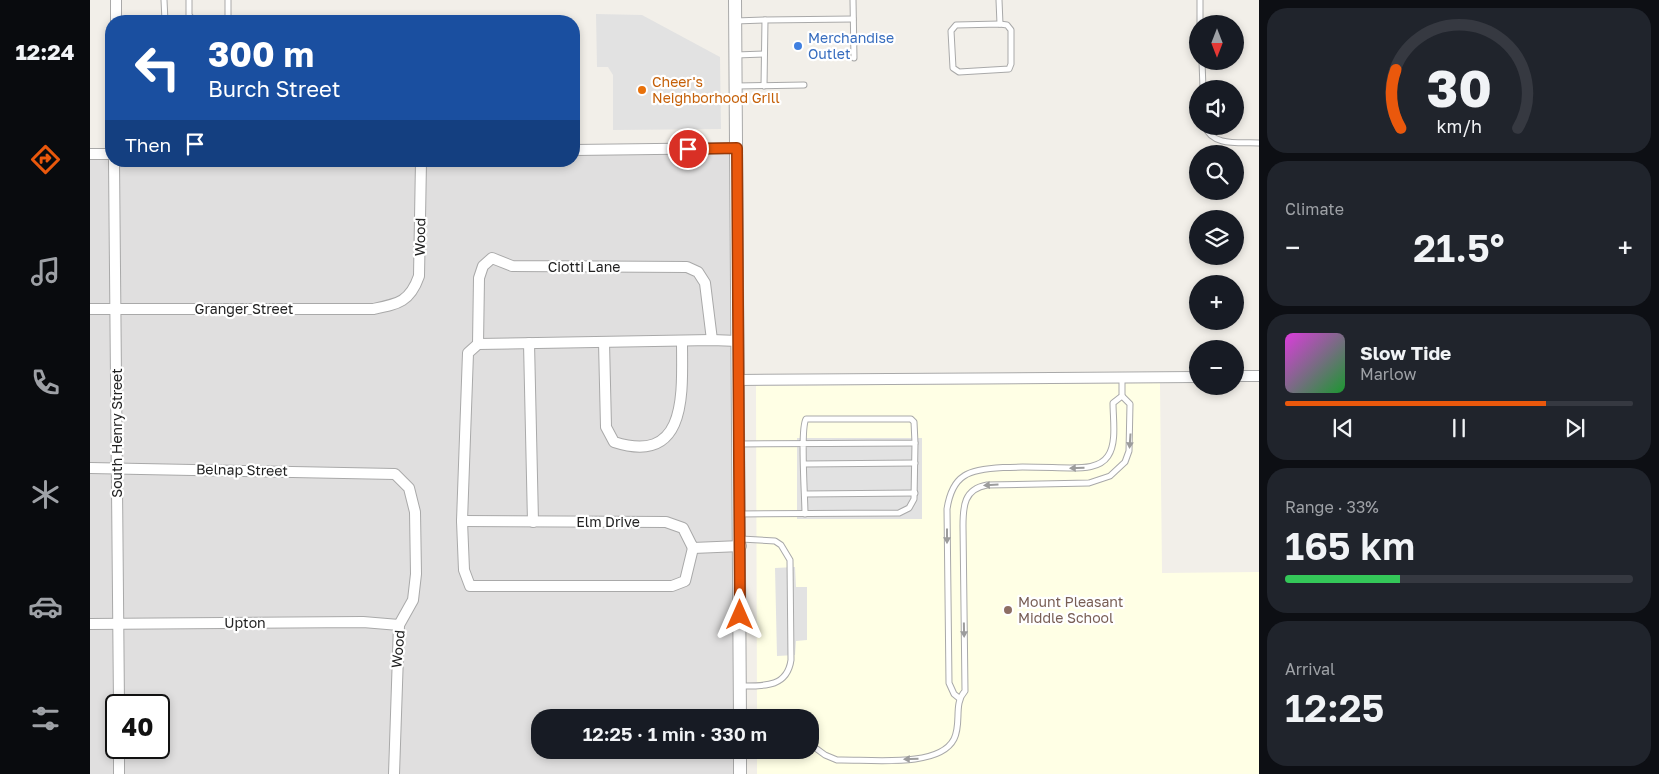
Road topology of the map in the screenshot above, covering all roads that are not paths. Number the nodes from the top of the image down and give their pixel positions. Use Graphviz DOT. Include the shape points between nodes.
graph roads {
  1 [pos="116,0"];
  2 [pos="164,0"];
  3 [pos="189,0"];
  4 [pos="228,0"];
  5 [pos="735,0"];
  6 [pos="853,0"];
  7 [pos="999,0"];
  8 [pos="1200,0"];
  9 [pos="116,15"];
  10 [pos="164,15"];
  11 [pos="190,15"];
  12 [pos="228,15"];
  13 [pos="1200,15"];
  14 [pos="853,19"];
  15 [pos="765,20"];
  16 [pos="735,21"];
  17 [pos="1000,24"];
  18 [pos="764,54"];
  19 [pos="736,55"];
  20 [pos="854,58"];
  21 [pos="804,85"];
  22 [pos="736,86"];
  23 [pos="764,86"];
  24 [pos="1209,135"];
  25 [pos="1259,143"];
  26 [pos="737,148"];
  27 [pos="580,150"];
  28 [pos="90,154"];
  29 [pos="105,154"];
  30 [pos="114,167"];
  31 [pos="421,167"];
  32 [pos="398,304"];
  33 [pos="90,309"];
  34 [pos="116,309"];
  35 [pos="712,340"];
  36 [pos="682,341"];
  37 [pos="738,341"];
  38 [pos="604,342"];
  39 [pos="529,343"];
  40 [pos="478,344"];
  41 [pos="1244,376"];
  42 [pos="1259,376"];
  43 [pos="1122,377"];
  44 [pos="1189,377"];
  45 [pos="738,380"];
  46 [pos="1122,396"];
  47 [pos="915,443"];
  48 [pos="739,444"];
  49 [pos="804,444"];
  50 [pos="915,463"];
  51 [pos="805,464"];
  52 [pos="90,468"];
  53 [pos="117,468"];
  54 [pos="395,474"];
  55 [pos="915,493"];
  56 [pos="805,494"];
  57 [pos="740,514"];
  58 [pos="805,514"];
  59 [pos="462,522"];
  60 [pos="533,522"];
  61 [pos="741,543"];
  62 [pos="693,548"];
  63 [pos="90,624"];
  64 [pos="119,624"];
  65 [pos="399,625"];
  66 [pos="740,686"];
  67 [pos="119,694"];
  68 [pos="959,698"];
  69 [pos="740,709"];
  70 [pos="819,751"];
  71 [pos="119,759"];
  72 [pos="740,759"];
  73 [pos="119,774"];
  74 [pos="394,774"];
  75 [pos="740,774"];
  1 -- 9 [label="street"];
  2 -- 10 [label="lane"];
  3 -- 11 [label="lane"];
  4 -- 12 [label="lane"];
  5 -- 16 [label="street"];
  6 -- 14 [label="lane"];
  7 -- 17 [label="lane"];
  8 -- 13 [label="lane"];
  14 -- 15 [label="lane"];
  14 -- 20 [label="lane"];
  15 -- 16 [label="lane"];
  15 -- 18 [label="lane"];
  16 -- 19 [label="street"];
  17 -- 17 [label="lane" via="1007,24 1011,30 1009,69 959,72 953,68 953,28 956,25"];
  18 -- 19 [label="lane"];
  18 -- 23 [label="lane"];
  19 -- 22 [label="street"];
  21 -- 23 [label="lane"];
  22 -- 23 [label="lane"];
  22 -- 26 [label="street"];
  24 -- 25 [label="lane" via="1215,140"];
  26 -- 27 [label="street"];
  26 -- 37 [label="street"];
  28 -- 29 [label="street"];
  30 -- 34 [label="street, South Henry Street"];
  31 -- 32 [label="street, Wood" via="419,276 414,290"];
  32 -- 34 [label="street, Granger Street" via="373,308"];
  33 -- 34 [label="street, Granger Street"];
  34 -- 53 [label="street, South Henry Street"];
  35 -- 36 [label="street"];
  35 -- 37 [label="street"];
  35 -- 40 [label="street, Ciotti Lane" via="705,283 698,272 688,267 512,266 492,258 483,266 479,278"];
  36 -- 38 [label="street"];
  36 -- 38 [label="street" via="682,391 676,420 668,434 645,448 631,448 614,442 606,427"];
  37 -- 45 [label="street"];
  38 -- 39 [label="street"];
  39 -- 40 [label="street"];
  39 -- 60 [label="street"];
  40 -- 59 [label="street" via="468,353"];
  41 -- 42 [label="street"];
  43 -- 44 [label="street"];
  43 -- 45 [label="street"];
  43 -- 46 [label="lane"];
  45 -- 48 [label="street"];
  46 -- 68 [label="lane, one-way" via="1130,404 1131,442 1125,462 1110,476 1089,483 987,485 977,487 967,495 963,509 965,691"];
  46 -- 68 [label="lane, one-way" via="1113,403 1112,446 1108,457 1100,464 1082,468 985,468 963,476 952,490 947,509 949,683"];
  47 -- 49 [label="lane"];
  47 -- 49 [label="lane" via="911,419 812,418 806,419 804,424"];
  47 -- 50 [label="lane"];
  48 -- 49 [label="lane"];
  48 -- 57 [label="street"];
  49 -- 51 [label="lane"];
  50 -- 51 [label="lane"];
  50 -- 55 [label="lane"];
  51 -- 56 [label="lane"];
  52 -- 53 [label="street, Belnap Street"];
  53 -- 54 [label="street, Belnap Street"];
  53 -- 64 [label="street, South Henry Street"];
  54 -- 65 [label="street, Wood" via="409,488 415,512 413,600"];
  55 -- 56 [label="lane"];
  55 -- 58 [label="lane" via="909,508 899,513"];
  56 -- 58 [label="lane"];
  57 -- 58 [label="lane"];
  57 -- 61 [label="street"];
  59 -- 60 [label="street, Elm Drive"];
  59 -- 62 [label="street" via="464,570 470,586 672,586 685,581"];
  60 -- 62 [label="street, Elm Drive" via="666,522 683,528"];
  61 -- 62 [label="street"];
  61 -- 66 [label="street"];
  61 -- 66 [label="lane" via="775,541 788,554 791,660 786,675 775,684"];
  63 -- 64 [label="street, Upton"];
  64 -- 65 [label="street, Upton" via="363,622"];
  64 -- 67 [label="street, South Henry Street"];
  65 -- 74 [label="street, Wood"];
  66 -- 69 [label="street"];
  68 -- 70 [label="lane, one-way" via="954,738 942,752 926,759 837,760"];
  71 -- 73 [label="street"];
  72 -- 75 [label="street"];
}
